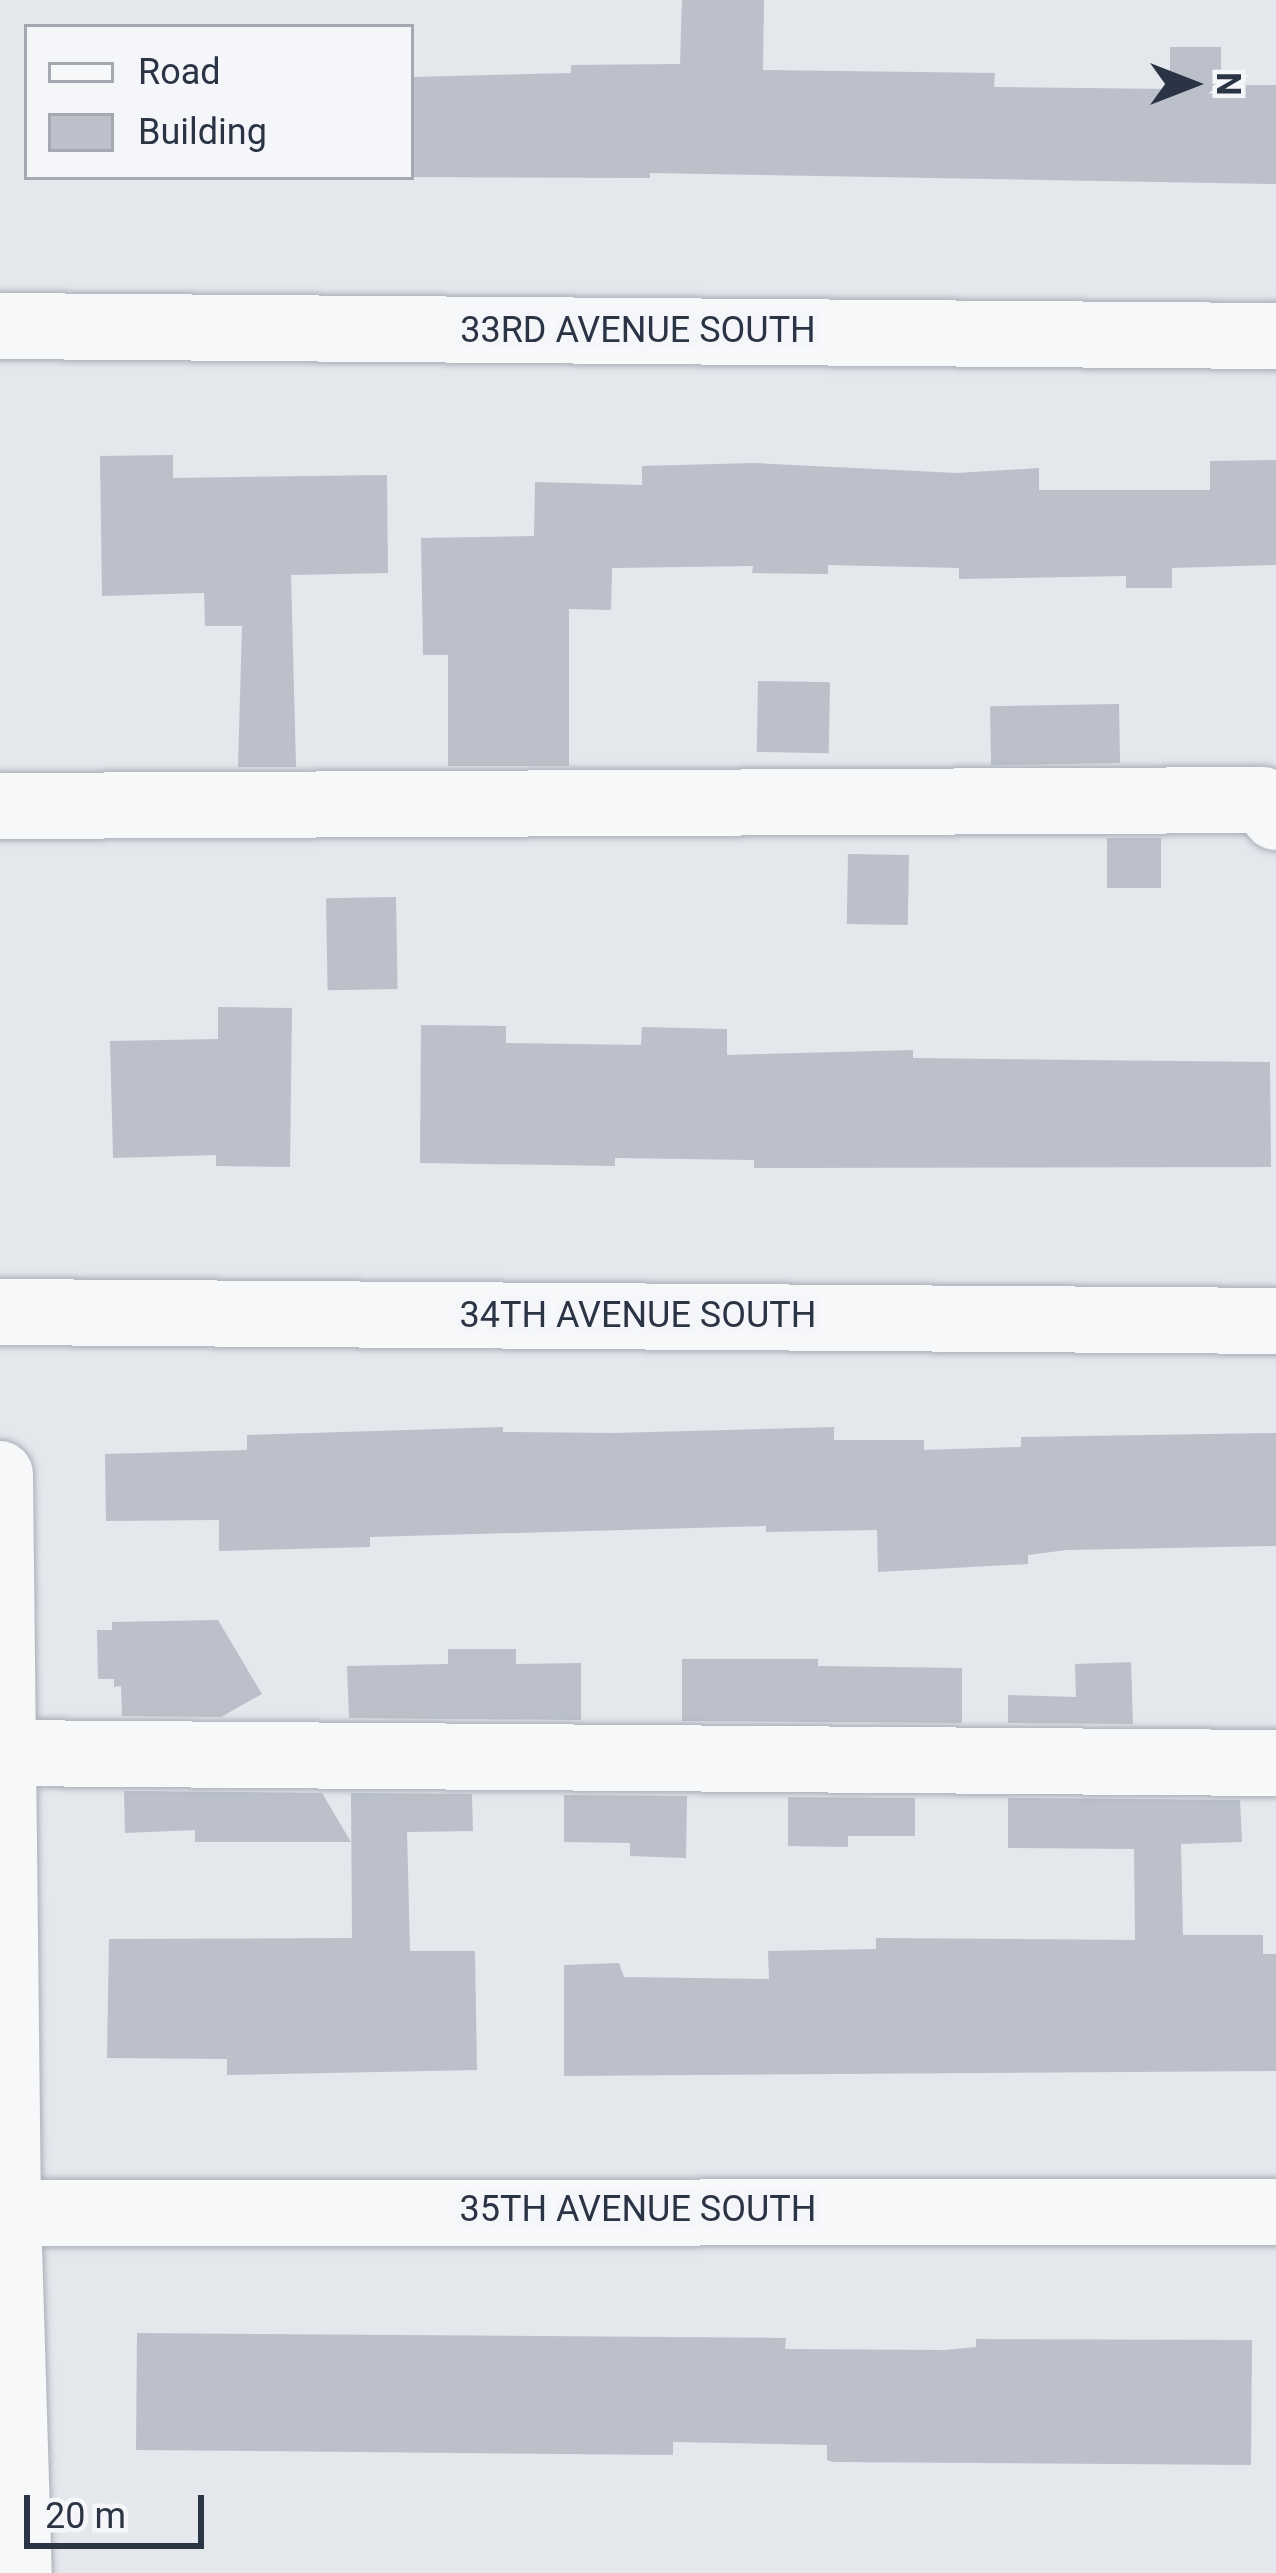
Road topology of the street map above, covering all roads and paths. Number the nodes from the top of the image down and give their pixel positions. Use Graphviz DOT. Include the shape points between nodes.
graph roads {
  1 [pos="0,326"];
  2 [pos="1276,336"];
  3 [pos="0,806"];
  4 [pos="1276,817"];
  5 [pos="0,1312"];
  6 [pos="1276,1321"];
  7 [pos="0,1474"];
  8 [pos="2,1753"];
  9 [pos="1276,1763"];
  10 [pos="1276,2212"];
  11 [pos="4,2213"];
  12 [pos="19,2573"];
  1 -- 2 [label="street, 33RD AVENUE SOUTH"];
  3 -- 4 [label="street" via="1262,800"];
  5 -- 6 [label="street, 34TH AVENUE SOUTH"];
  7 -- 8 [label="street"];
  8 -- 9 [label="street"];
  8 -- 11 [label="street"];
  10 -- 11 [label="street, 35TH AVENUE SOUTH"];
  11 -- 12 [label="street"];
}
